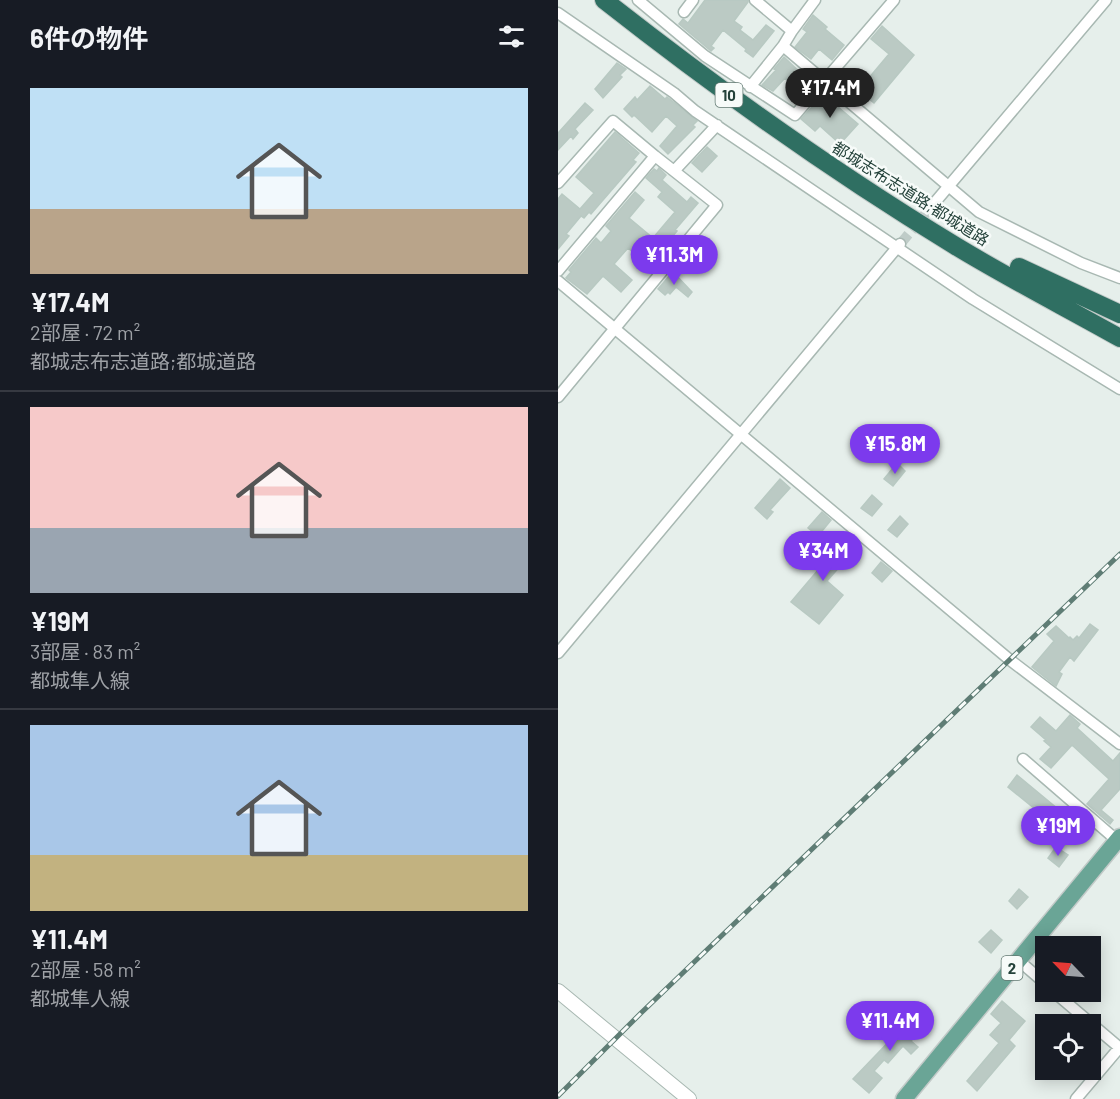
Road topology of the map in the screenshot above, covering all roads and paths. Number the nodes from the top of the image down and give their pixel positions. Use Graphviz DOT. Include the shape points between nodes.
graph roads {
  1 [pos="604,0"];
  2 [pos="638,0"];
  3 [pos="693,0"];
  4 [pos="755,0"];
  5 [pos="815,0"];
  6 [pos="894,0"];
  7 [pos="1106,0"];
  8 [pos="684,12"];
  9 [pos="558,13"];
  10 [pos="792,31"];
  11 [pos="783,46"];
  12 [pos="825,81"];
  13 [pos="750,87"];
  14 [pos="717,125"];
  15 [pos="655,156"];
  16 [pos="674,171"];
  17 [pos="558,183"];
  18 [pos="858,185"];
  19 [pos="949,186"];
  20 [pos="931,207"];
  21 [pos="899,245"];
  22 [pos="558,271"];
  23 [pos="1120,279"];
  24 [pos="558,281"];
  25 [pos="1076,313"];
  26 [pos="1120,314"];
  27 [pos="615,329"];
  28 [pos="1120,338"];
  29 [pos="1120,350"];
  30 [pos="1120,388"];
  31 [pos="558,397"];
  32 [pos="741,435"];
  33 [pos="558,653"];
  34 [pos="1120,744"];
  35 [pos="1023,759"];
  36 [pos="1119,840"];
  37 [pos="1018,960"];
  38 [pos="1035,975"];
  39 [pos="558,990"];
  40 [pos="1066,1002"];
  41 [pos="1120,1048"];
  42 [pos="689,1099"];
  43 [pos="904,1099"];
  44 [pos="1076,1099"];
  1 -- 18 [label="highway, 都城志布志道路;都城道路 / 10" via="674,55"];
  2 -- 13 [label="street" via="705,56"];
  3 -- 8 [label="street"];
  4 -- 10 [label="street"];
  5 -- 10 [label="street"];
  6 -- 12 [label="street"];
  7 -- 19 [label="street"];
  9 -- 14 [label="street"];
  10 -- 11 [label="street"];
  11 -- 12 [label="street"];
  11 -- 13 [label="street"];
  12 -- 13 [label="street" via="795,115"];
  12 -- 19 [label="street"];
  14 -- 16 [label="street"];
  14 -- 21 [label="street"];
  15 -- 16 [label="street"];
  15 -- 17 [label="street" via="613,121"];
  15 -- 22 [label="street"];
  16 -- 27 [label="street" via="717,205"];
  18 -- 25 [label="highway, 都城志布志道路;都城道路 / 10"];
  18 -- 26 [label="highway, 10" via="1039,278"];
  19 -- 20 [label="street"];
  19 -- 23 [label="street" via="979,212"];
  21 -- 30 [label="street" via="973,299"];
  21 -- 32 [label="street"];
  24 -- 27 [label="street"];
  25 -- 28 [label="highway, 都城志布志道路;都城道路 / 10"];
  25 -- 29 [label="highway, 10" via="1088,331"];
  27 -- 31 [label="street"];
  27 -- 32 [label="street"];
  32 -- 33 [label="street"];
  32 -- 34 [label="street" via="1010,660"];
  35 -- 36 [label="street"];
  36 -- 37 [label="main road, 2"];
  37 -- 38 [label="street"];
  37 -- 43 [label="main road, 2"];
  39 -- 42 [label="street"];
  40 -- 41 [label="street"];
  41 -- 44 [label="street"];
}
